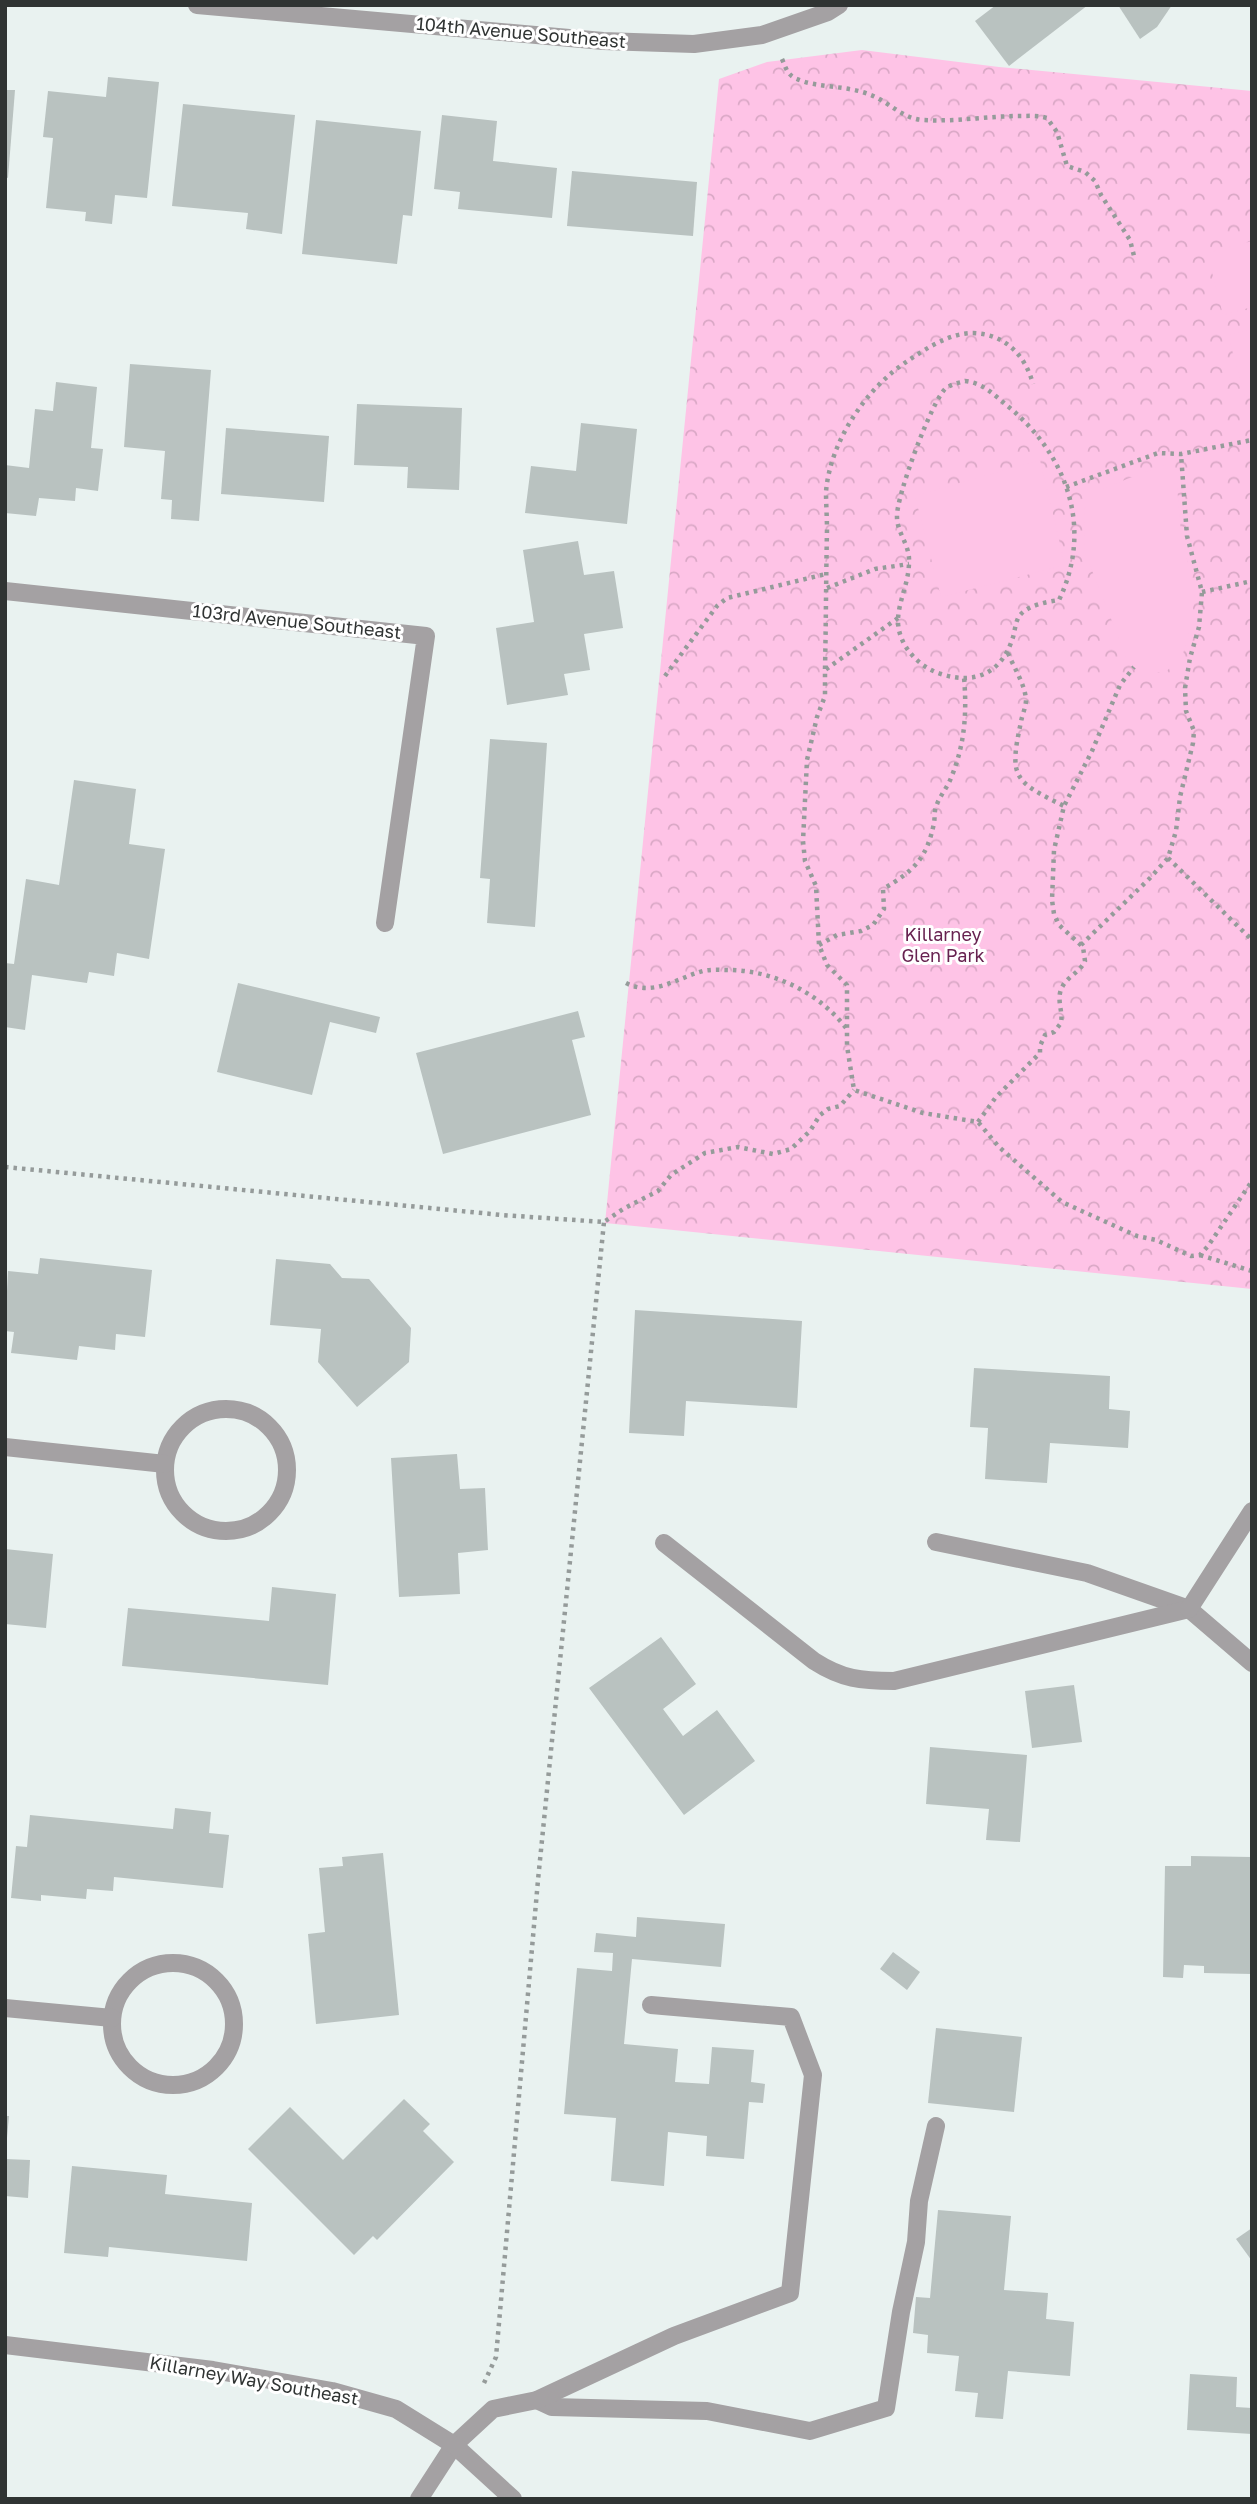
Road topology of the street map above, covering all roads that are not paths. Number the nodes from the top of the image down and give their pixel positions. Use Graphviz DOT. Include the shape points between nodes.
graph roads {
  1 [pos="197,5"];
  2 [pos="839,5"];
  3 [pos="5,591"];
  4 [pos="384,923"];
  5 [pos="5,1447"];
  6 [pos="165,1464"];
  7 [pos="1252,1511"];
  8 [pos="936,1542"];
  9 [pos="664,1543"];
  10 [pos="1189,1609"];
  11 [pos="1252,1662"];
  12 [pos="651,2005"];
  13 [pos="5,2008"];
  14 [pos="112,2018"];
  15 [pos="936,2126"];
  16 [pos="5,2345"];
  17 [pos="537,2400"];
  18 [pos="454,2445"];
  19 [pos="419,2499"];
  20 [pos="513,2499"];
  1 -- 2 [label="street, 104th Avenue Southeast" via="603,41 694,44 762,35"];
  3 -- 4 [label="street, 103rd Avenue Southeast" via="426,636"];
  5 -- 6 [label="street"];
  6 -- 6 [label="street" via="166,1483 185,1516 220,1531 239,1530 272,1511 288,1476 286,1457 274,1431 251,1413 233,1409 195,1416 180,1429"];
  7 -- 10 [label="street"];
  8 -- 10 [label="street" via="1087,1573"];
  9 -- 10 [label="street" via="814,1661 834,1674 863,1681 894,1681"];
  10 -- 11 [label="street"];
  12 -- 17 [label="street" via="791,2017 813,2075 790,2294 674,2336"];
  13 -- 14 [label="street"];
  14 -- 14 [label="street" via="113,2037 132,2070 167,2085 186,2084 219,2065 234,2030 233,2010 214,1978 179,1963 160,1964 127,1983"];
  15 -- 17 [label="street" via="919,2201 916,2242 886,2407 810,2431 707,2411 552,2407"];
  16 -- 18 [label="street, Killarney Way Southeast" via="213,2370 332,2391 396,2409"];
  17 -- 18 [label="street" via="493,2409"];
  18 -- 19 [label="street"];
  18 -- 20 [label="street, Killarney Way Southeast"];
}
